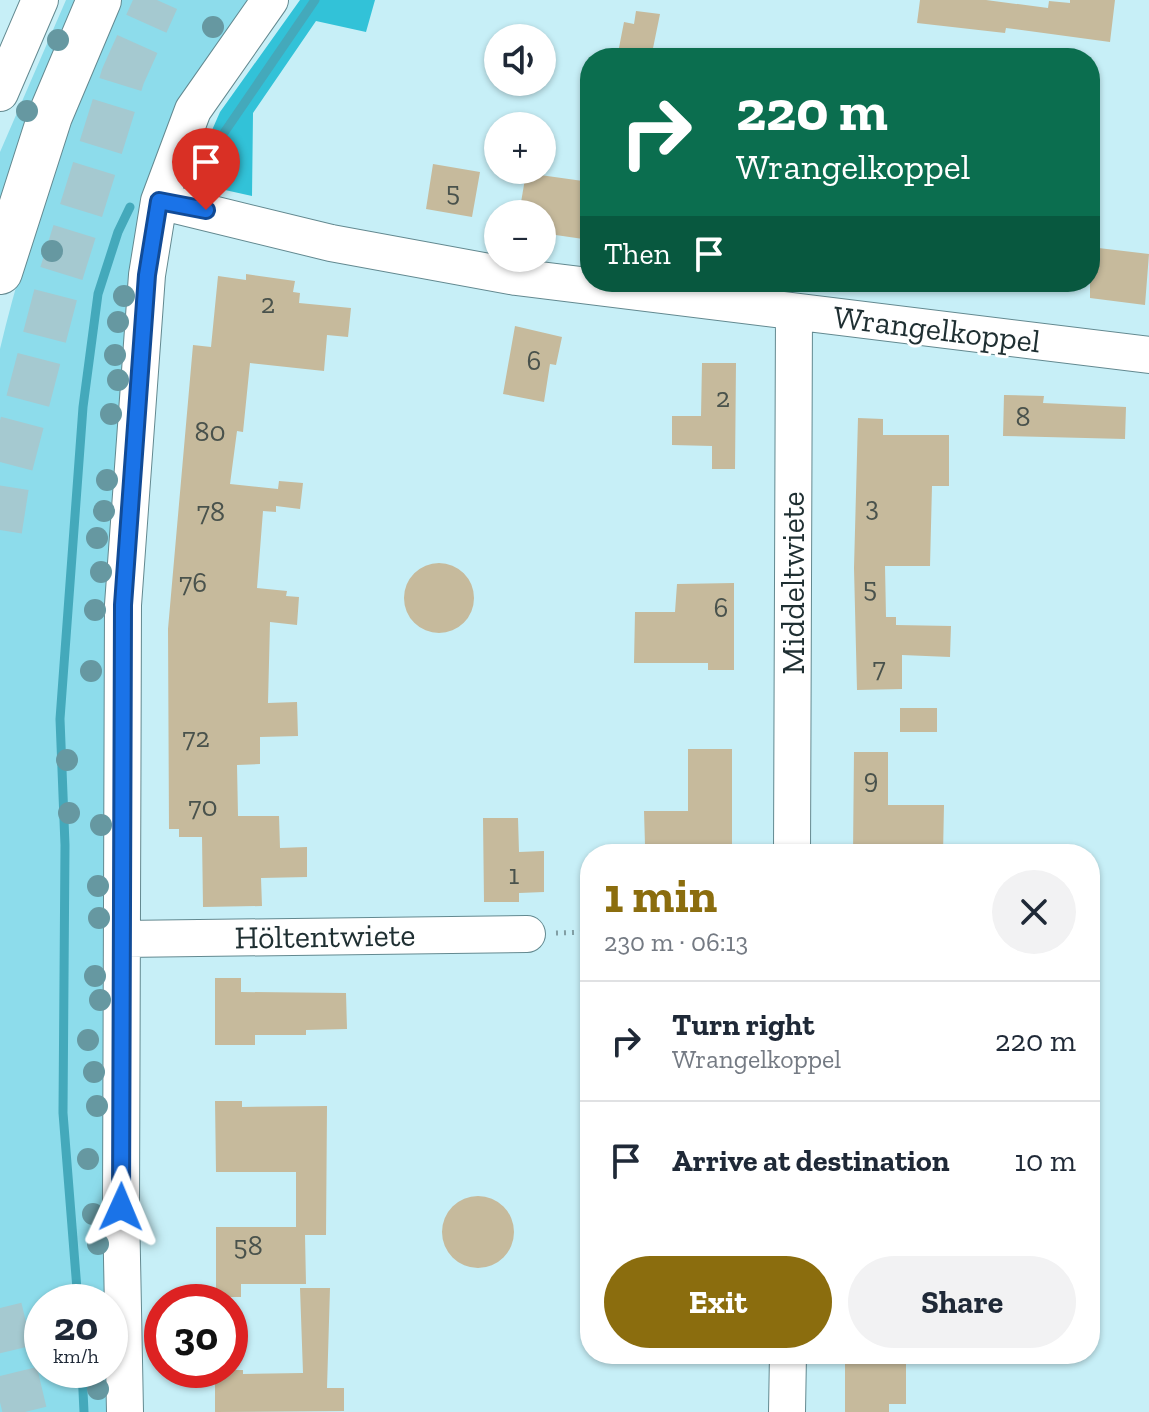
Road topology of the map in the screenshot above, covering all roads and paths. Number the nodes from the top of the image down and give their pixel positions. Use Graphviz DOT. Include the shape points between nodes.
graph roads {
  1 [pos="40,0"];
  2 [pos="99,0"];
  3 [pos="270,0"];
  4 [pos="0,93"];
  5 [pos="159,201"];
  6 [pos="0,272"];
  7 [pos="580,285"];
  8 [pos="635,292"];
  9 [pos="794,312"];
  10 [pos="1149,355"];
  11 [pos="792,844"];
  12 [pos="527,934"];
  13 [pos="123,939"];
  14 [pos="788,1364"];
  15 [pos="125,1412"];
  16 [pos="787,1412"];
  1 -- 4 [label="street"];
  2 -- 6 [label="highway" via="50,116"];
  3 -- 5 [label="street" via="193,110"];
  5 -- 7 [label="street, Wrangelkoppel" via="407,259"];
  5 -- 13 [label="street" via="147,275 123,605"];
  8 -- 9 [label="street, Wrangelkoppel"];
  9 -- 10 [label="street, Wrangelkoppel"];
  9 -- 11 [label="street, Middeltwiete"];
  12 -- 13 [label="street, Höltentwiete"];
  13 -- 15 [label="street"];
  14 -- 16 [label="street"];
}
